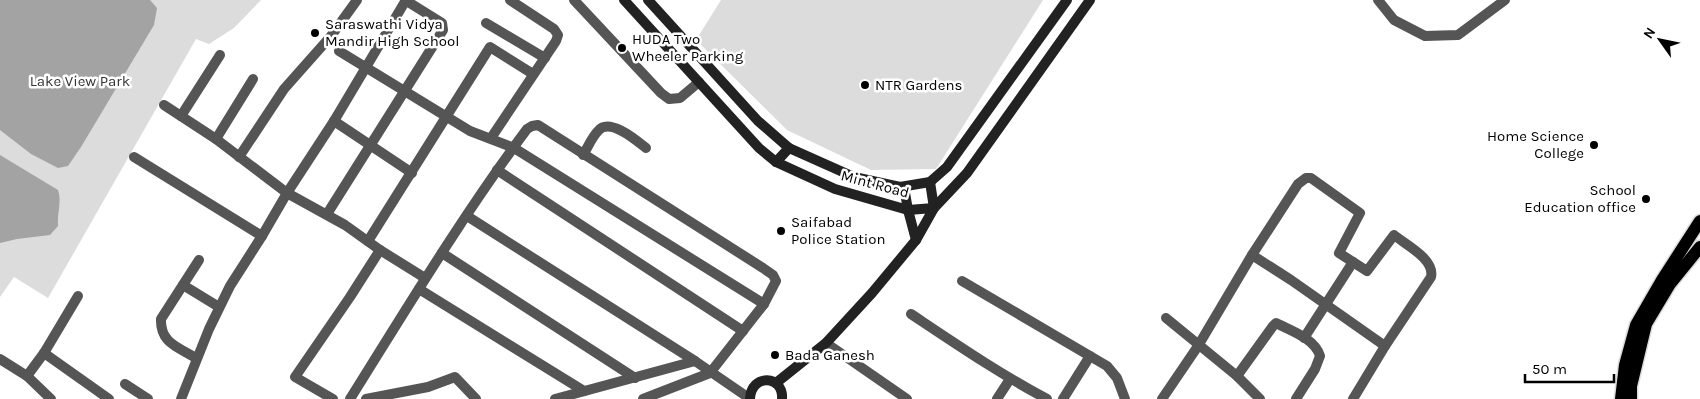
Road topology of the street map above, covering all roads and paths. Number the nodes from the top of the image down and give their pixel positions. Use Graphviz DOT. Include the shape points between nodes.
graph roads {
  1 [pos="357,0"];
  2 [pos="406,0"];
  3 [pos="510,0"];
  4 [pos="574,0"];
  5 [pos="624,0"];
  6 [pos="648,0"];
  7 [pos="1067,0"];
  8 [pos="1090,0"];
  9 [pos="1378,0"];
  10 [pos="1505,0"];
  11 [pos="486,23"];
  12 [pos="339,51"];
  13 [pos="220,55"];
  14 [pos="545,58"];
  15 [pos="365,67"];
  16 [pos="533,74"];
  17 [pos="253,79"];
  18 [pos="699,82"];
  19 [pos="404,91"];
  20 [pos="164,105"];
  21 [pos="181,116"];
  22 [pos="446,116"];
  23 [pos="334,121"];
  24 [pos="491,138"];
  25 [pos="216,139"];
  26 [pos="370,145"];
  27 [pos="514,148"];
  28 [pos="646,148"];
  29 [pos="789,148"];
  30 [pos="583,154"];
  31 [pos="134,157"];
  32 [pos="240,157"];
  33 [pos="776,162"];
  34 [pos="497,170"];
  35 [pos="412,173"];
  36 [pos="930,182"];
  37 [pos="904,187"];
  38 [pos="287,193"];
  39 [pos="934,208"];
  40 [pos="908,210"];
  41 [pos="327,214"];
  42 [pos="467,216"];
  43 [pos="1700,221"];
  44 [pos="262,236"];
  45 [pos="916,240"];
  46 [pos="368,241"];
  47 [pos="1700,248"];
  48 [pos="380,250"];
  49 [pos="442,254"];
  50 [pos="1252,255"];
  51 [pos="199,260"];
  52 [pos="1353,262"];
  53 [pos="425,278"];
  54 [pos="962,281"];
  55 [pos="183,285"];
  56 [pos="418,289"];
  57 [pos="78,296"];
  58 [pos="764,304"];
  59 [pos="1326,304"];
  60 [pos="219,307"];
  61 [pos="912,314"];
  62 [pos="1166,318"];
  63 [pos="743,331"];
  64 [pos="1304,338"];
  65 [pos="826,343"];
  66 [pos="1198,346"];
  67 [pos="1385,346"];
  68 [pos="44,354"];
  69 [pos="1090,356"];
  70 [pos="196,358"];
  71 [pos="0,360"];
  72 [pos="695,362"];
  73 [pos="710,373"];
  74 [pos="27,376"];
  75 [pos="1237,376"];
  76 [pos="635,378"];
  77 [pos="1010,379"];
  78 [pos="776,383"];
  79 [pos="125,384"];
  80 [pos="584,391"];
  81 [pos="51,399"];
  82 [pos="109,399"];
  83 [pos="148,399"];
  84 [pos="181,399"];
  85 [pos="333,399"];
  86 [pos="350,399"];
  87 [pos="366,399"];
  88 [pos="476,399"];
  89 [pos="555,399"];
  90 [pos="643,399"];
  91 [pos="750,399"];
  92 [pos="782,399"];
  93 [pos="907,399"];
  94 [pos="997,399"];
  95 [pos="1047,399"];
  96 [pos="1063,399"];
  97 [pos="1125,399"];
  98 [pos="1162,399"];
  99 [pos="1260,399"];
  100 [pos="1296,399"];
  101 [pos="1353,399"];
  102 [pos="1621,399"];
  103 [pos="1631,399"];
  1 -- 32 [label="street" via="331,36 284,89"];
  2 -- 15 [label="street"];
  2 -- 19 [label="street" via="444,26"];
  3 -- 14 [label="street" via="558,35"];
  4 -- 18 [label="street" via="669,99 680,98"];
  5 -- 18 [label="street, Mint Road"];
  6 -- 29 [label="street, Mint Road" via="758,121"];
  7 -- 36 [label="street, Mint Road" via="947,167"];
  8 -- 39 [label="street" via="967,173"];
  9 -- 10 [label="street" via="1394,20 1425,36 1458,34"];
  11 -- 14 [label="street"];
  12 -- 15 [label="street"];
  13 -- 21 [label="street"];
  14 -- 16 [label="street"];
  15 -- 19 [label="street"];
  15 -- 23 [label="street"];
  16 -- 22 [label="street" via="490,47"];
  16 -- 24 [label="street"];
  17 -- 25 [label="street"];
  18 -- 33 [label="street, Mint Road" via="759,148"];
  19 -- 22 [label="street"];
  19 -- 26 [label="street"];
  20 -- 21 [label="street"];
  21 -- 25 [label="street"];
  22 -- 24 [label="street" via="470,131"];
  22 -- 35 [label="street"];
  23 -- 26 [label="street"];
  23 -- 38 [label="street"];
  24 -- 27 [label="street"];
  25 -- 32 [label="street"];
  26 -- 35 [label="street"];
  26 -- 41 [label="street"];
  27 -- 30 [label="street" via="527,129 538,125"];
  27 -- 34 [label="street"];
  27 -- 58 [label="street"];
  28 -- 30 [label="street" via="625,133 604,126"];
  29 -- 33 [label="street"];
  29 -- 37 [label="street, Mint Road" via="854,177"];
  30 -- 58 [label="street" via="773,275 776,280"];
  31 -- 44 [label="street"];
  32 -- 38 [label="street"];
  33 -- 40 [label="street, Mint Road" via="835,189"];
  34 -- 42 [label="street"];
  34 -- 63 [label="street"];
  35 -- 46 [label="street"];
  36 -- 37 [label="street, Mint Road"];
  36 -- 39 [label="street"];
  37 -- 40 [label="street"];
  38 -- 41 [label="street"];
  38 -- 44 [label="street"];
  39 -- 40 [label="street, Mint Road"];
  39 -- 45 [label="street"];
  40 -- 45 [label="street"];
  41 -- 46 [label="street"];
  42 -- 49 [label="street"];
  42 -- 72 [label="street"];
  43 -- 102 [label="main road" via="1636,325 1625,364"];
  44 -- 60 [label="street"];
  45 -- 65 [label="street"];
  46 -- 48 [label="street"];
  47 -- 103 [label="main road" via="1670,284 1646,324 1631,386"];
  48 -- 53 [label="street"];
  48 -- 85 [label="street" via="295,377"];
  49 -- 53 [label="street"];
  49 -- 76 [label="street"];
  50 -- 52 [label="street" via="1298,184 1311,178 1360,213 1339,252"];
  50 -- 59 [label="street"];
  50 -- 66 [label="street"];
  51 -- 55 [label="street"];
  52 -- 59 [label="street"];
  52 -- 67 [label="street" via="1367,272 1394,235 1420,255 1432,271"];
  53 -- 56 [label="street"];
  54 -- 69 [label="street"];
  55 -- 60 [label="street"];
  55 -- 70 [label="street" via="161,319 161,329 169,342"];
  56 -- 80 [label="street"];
  56 -- 86 [label="street"];
  57 -- 68 [label="street"];
  58 -- 63 [label="street"];
  59 -- 64 [label="street"];
  59 -- 67 [label="street"];
  60 -- 70 [label="street"];
  61 -- 77 [label="street"];
  62 -- 66 [label="street"];
  63 -- 73 [label="street"];
  64 -- 75 [label="street" via="1276,323"];
  64 -- 100 [label="street" via="1315,346 1320,356"];
  65 -- 78 [label="street"];
  65 -- 93 [label="street"];
  66 -- 75 [label="street"];
  66 -- 98 [label="street"];
  67 -- 101 [label="street"];
  68 -- 74 [label="street"];
  68 -- 82 [label="street"];
  69 -- 96 [label="street"];
  69 -- 97 [label="street" via="1107,366 1118,378"];
  70 -- 84 [label="street"];
  71 -- 74 [label="street"];
  72 -- 73 [label="street"];
  72 -- 76 [label="street"];
  73 -- 90 [label="street"];
  73 -- 91 [label="street"];
  74 -- 81 [label="street"];
  75 -- 99 [label="street"];
  76 -- 80 [label="street"];
  77 -- 94 [label="street"];
  77 -- 95 [label="street"];
  78 -- 91 [label="street" via="761,380 750,391"];
  78 -- 92 [label="street" via="782,391"];
  79 -- 83 [label="street"];
  80 -- 89 [label="street"];
  87 -- 88 [label="street" via="428,387 455,377"];
}
